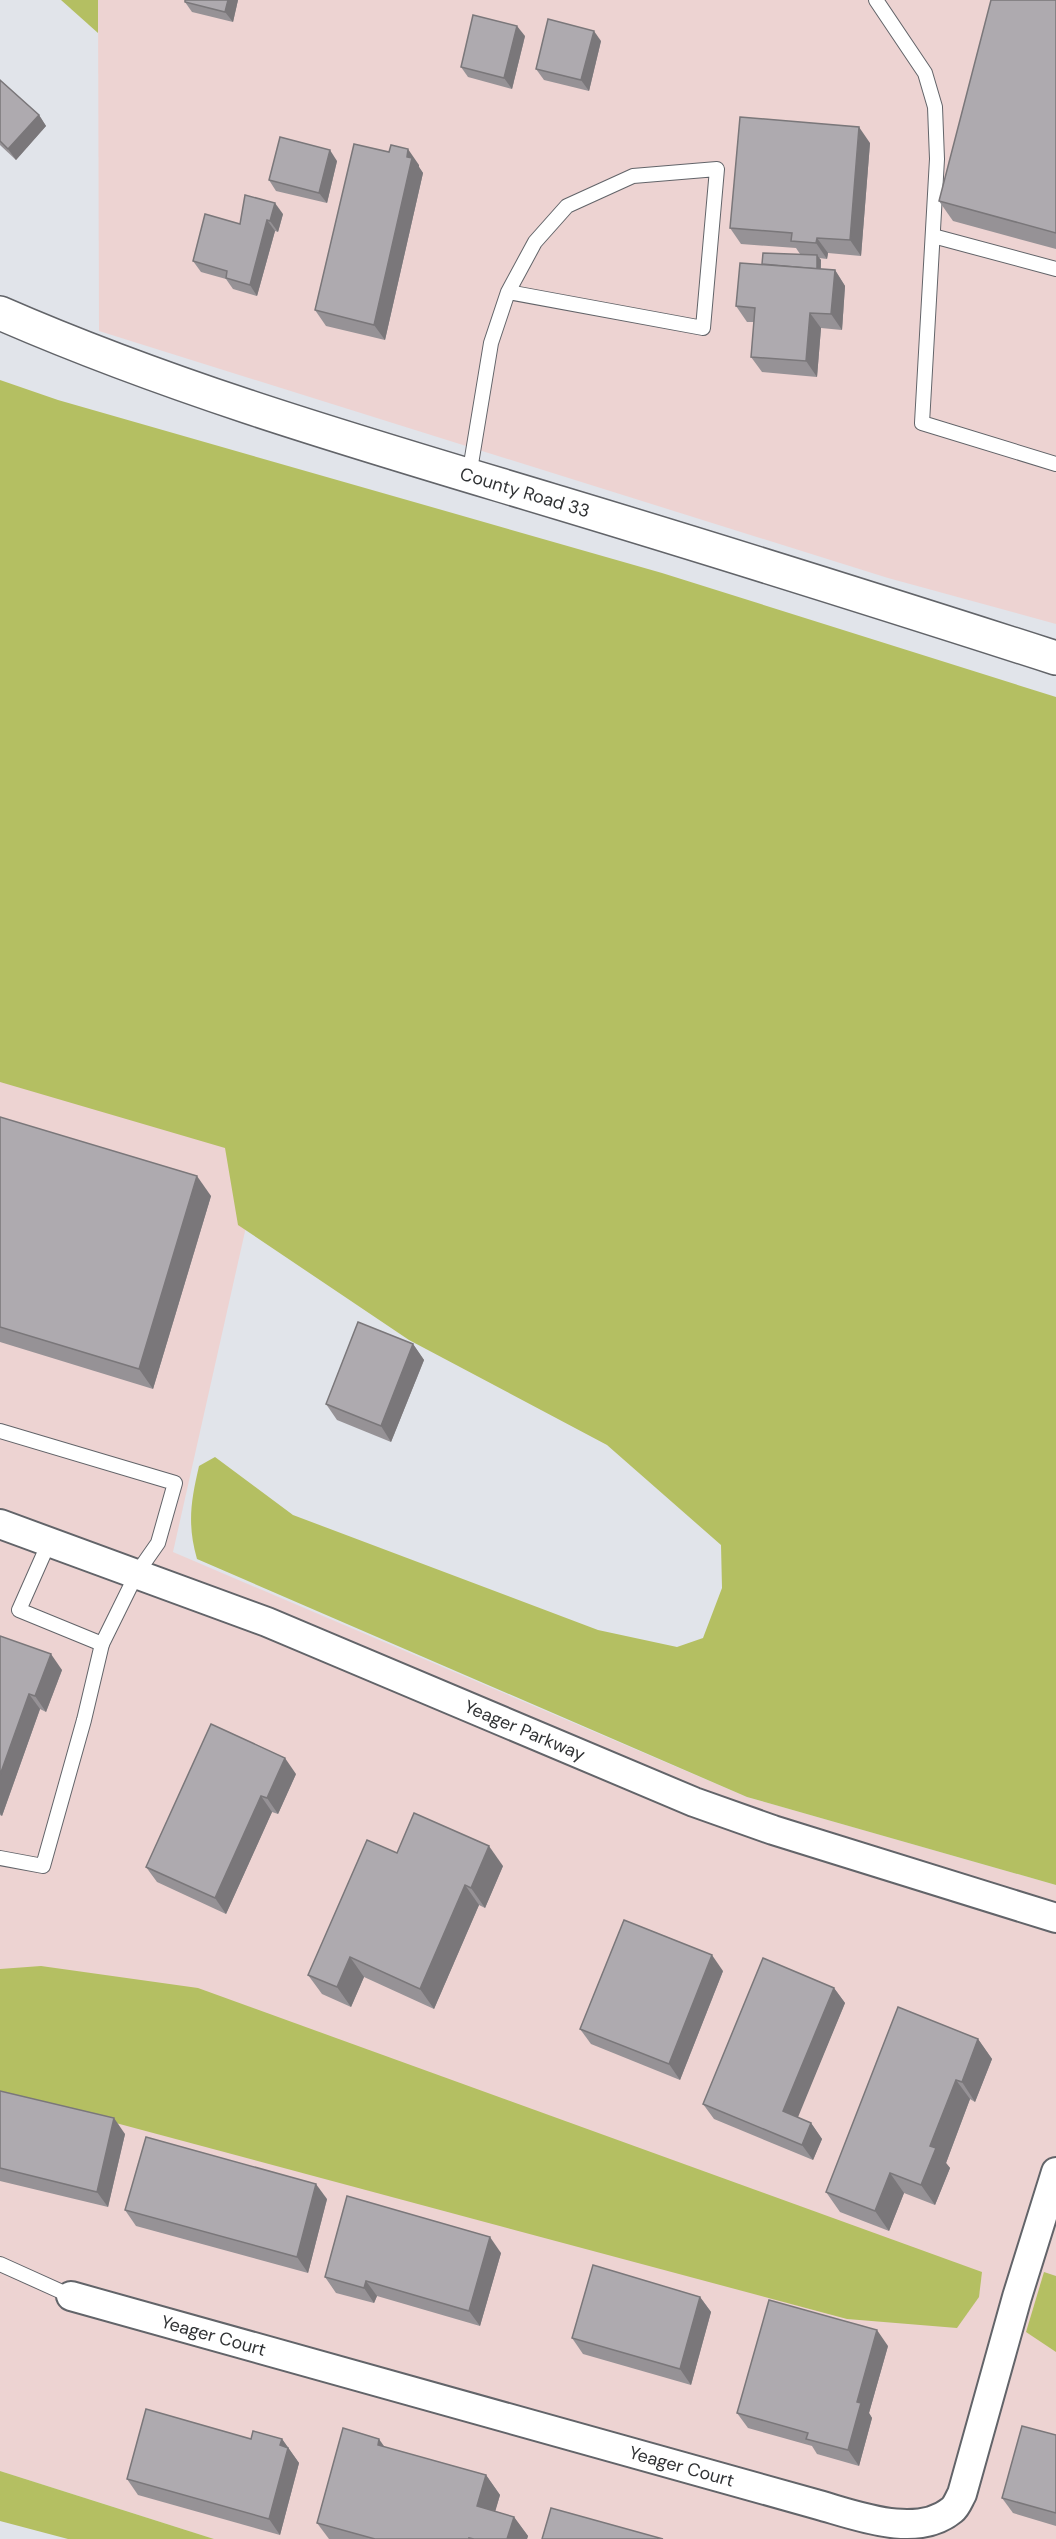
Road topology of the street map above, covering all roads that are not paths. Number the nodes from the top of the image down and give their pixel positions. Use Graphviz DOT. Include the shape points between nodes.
graph roads {
  1 [pos="876,0"];
  2 [pos="933,236"];
  3 [pos="1056,269"];
  4 [pos="508,292"];
  5 [pos="0,313"];
  6 [pos="1056,464"];
  7 [pos="469,476"];
  8 [pos="1056,658"];
  9 [pos="0,1431"];
  10 [pos="0,1524"];
  11 [pos="50,1540"];
  12 [pos="136,1573"];
  13 [pos="102,1644"];
  14 [pos="0,1858"];
  15 [pos="1056,1918"];
  16 [pos="1056,2172"];
  17 [pos="0,2264"];
  18 [pos="71,2296"];
  1 -- 2 [label="lane" via="925,73 935,107 938,159"];
  2 -- 3 [label="lane"];
  2 -- 6 [label="lane" via="922,423"];
  4 -- 4 [label="lane" via="535,242 567,206 633,176 717,169 703,328"];
  4 -- 7 [label="lane" via="491,343"];
  5 -- 7 [label="street, County Road 33" via="200,391"];
  7 -- 8 [label="street, County Road 33"];
  9 -- 12 [label="lane" via="175,1484 158,1543"];
  10 -- 11 [label="street, Yeager Parkway"];
  11 -- 12 [label="street, Yeager Parkway"];
  11 -- 13 [label="lane" via="19,1610"];
  12 -- 13 [label="lane"];
  12 -- 15 [label="street, Yeager Parkway" via="267,1622 694,1802"];
  13 -- 14 [label="lane" via="43,1866"];
  16 -- 18 [label="street, Yeager Court" via="962,2494 954,2509 923,2523 885,2523"];
  17 -- 18 [label="lane"];
}
